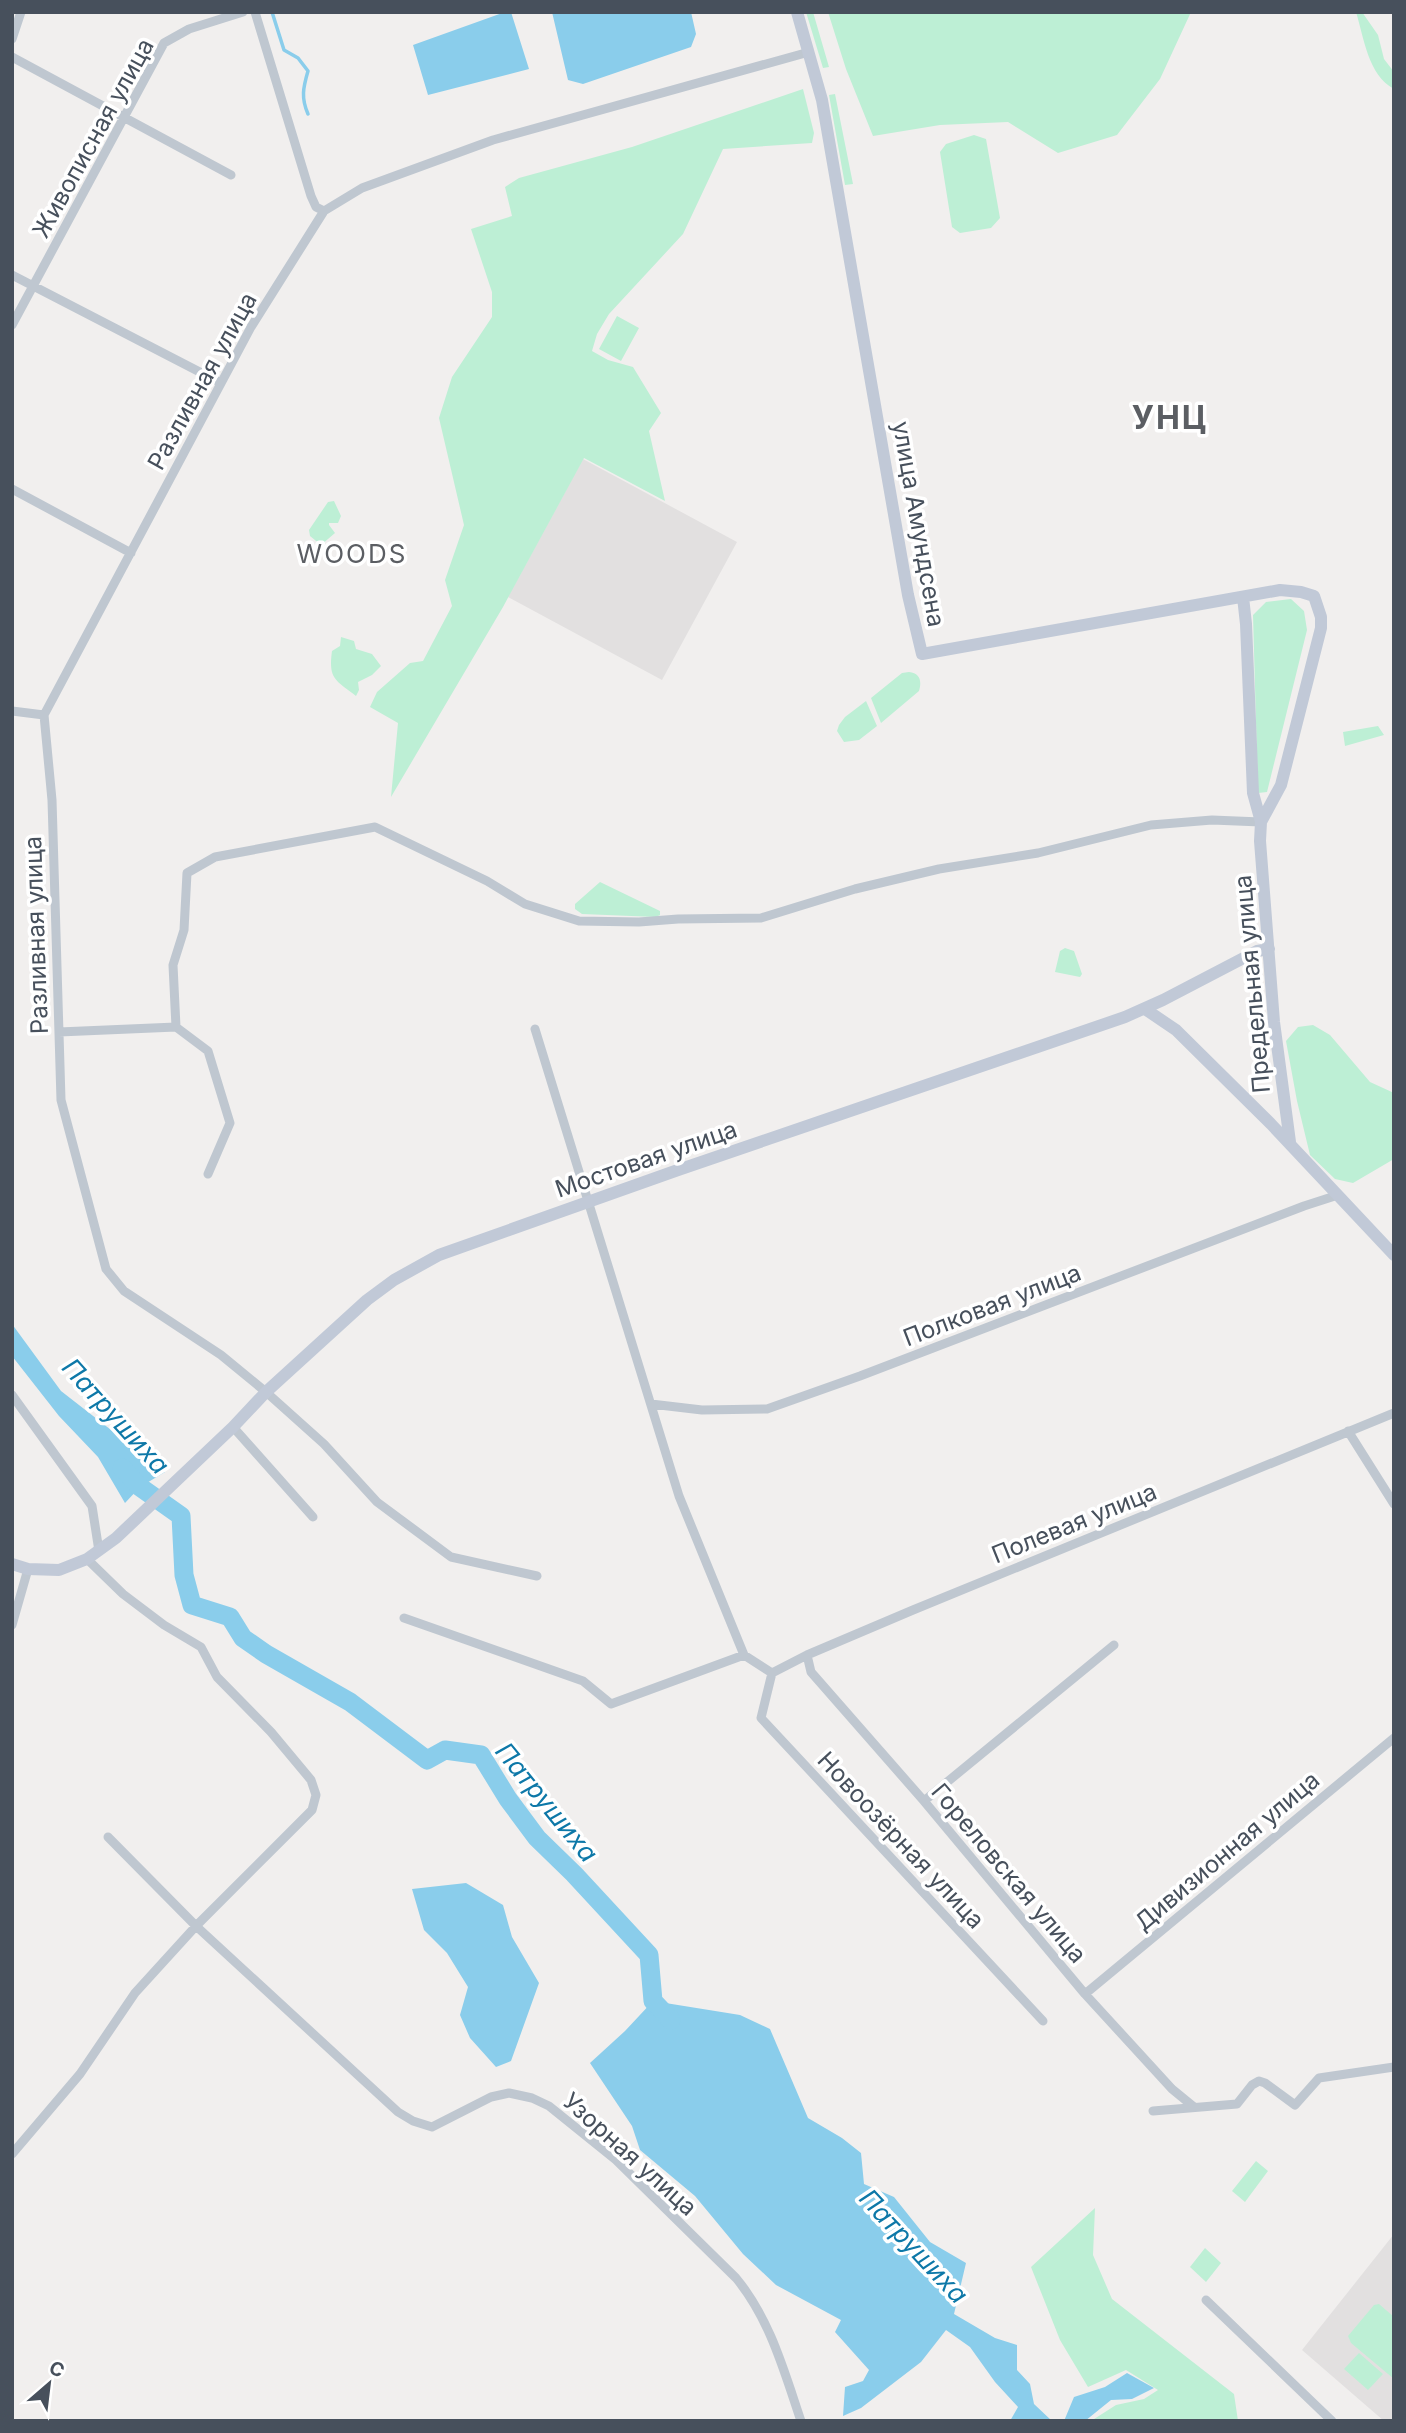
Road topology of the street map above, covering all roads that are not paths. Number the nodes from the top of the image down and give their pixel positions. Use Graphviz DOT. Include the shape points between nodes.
graph roads {
  1 [pos="21,12"];
  2 [pos="243,12"];
  3 [pos="255,12"];
  4 [pos="797,12"];
  5 [pos="12,39"];
  6 [pos="809,52"];
  7 [pos="12,57"];
  8 [pos="124,117"];
  9 [pos="230,175"];
  10 [pos="324,211"];
  11 [pos="12,275"];
  12 [pos="33,286"];
  13 [pos="12,324"];
  14 [pos="221,383"];
  15 [pos="12,489"];
  16 [pos="131,553"];
  17 [pos="1314,596"];
  18 [pos="1243,597"];
  19 [pos="12,711"];
  20 [pos="44,715"];
  21 [pos="1261,822"];
  22 [pos="1269,949"];
  23 [pos="1145,1009"];
  24 [pos="176,1027"];
  25 [pos="535,1028"];
  26 [pos="58,1032"];
  27 [pos="1290,1142"];
  28 [pos="208,1174"];
  29 [pos="1338,1195"];
  30 [pos="587,1202"];
  31 [pos="1394,1255"];
  32 [pos="266,1392"];
  33 [pos="12,1395"];
  34 [pos="651,1404"];
  35 [pos="1394,1413"];
  36 [pos="233,1427"];
  37 [pos="1348,1431"];
  38 [pos="1394,1504"];
  39 [pos="313,1517"];
  40 [pos="99,1550"];
  41 [pos="86,1559"];
  42 [pos="12,1563"];
  43 [pos="28,1569"];
  44 [pos="537,1576"];
  45 [pos="404,1618"];
  46 [pos="12,1625"];
  47 [pos="1114,1645"];
  48 [pos="744,1655"];
  49 [pos="807,1656"];
  50 [pos="772,1673"];
  51 [pos="1394,1738"];
  52 [pos="924,1801"];
  53 [pos="108,1837"];
  54 [pos="197,1926"];
  55 [pos="1085,1994"];
  56 [pos="1043,2021"];
  57 [pos="1394,2067"];
  58 [pos="1194,2107"];
  59 [pos="1153,2110"];
  60 [pos="12,2154"];
  61 [pos="1206,2300"];
  62 [pos="802,2421"];
  63 [pos="1332,2421"];
  1 -- 5 [label="street"];
  2 -- 8 [label="street, Живописная улица" via="189,29 164,43"];
  3 -- 10 [label="street" via="311,196"];
  4 -- 6 [label="street, улица Амундсена"];
  6 -- 10 [label="street, Разливная улица" via="493,140 362,188"];
  6 -- 18 [label="street, улица Амундсена" via="822,100 922,654"];
  7 -- 8 [label="street"];
  8 -- 9 [label="street"];
  8 -- 12 [label="street, Живописная улица"];
  10 -- 14 [label="street, Разливная улица"];
  11 -- 12 [label="street"];
  12 -- 13 [label="street, Живописная улица"];
  12 -- 14 [label="street"];
  14 -- 16 [label="street, Разливная улица"];
  15 -- 16 [label="street"];
  16 -- 20 [label="street, Разливная улица"];
  17 -- 18 [label="street, улица Амундсена" via="1280,590"];
  17 -- 21 [label="street, Предельная улица" via="1321,628 1280,785"];
  18 -- 21 [label="street, Предельная улица" via="1253,793"];
  19 -- 20 [label="street"];
  20 -- 26 [label="street, Разливная улица" via="52,800"];
  21 -- 22 [label="street, Предельная улица"];
  21 -- 24 [label="street" via="1152,825 1038,853 867,886 761,918 579,922 525,904 375,827 215,857 187,873 184,930 173,965"];
  22 -- 23 [label="street, Мостовая улица"];
  22 -- 27 [label="street, Предельная улица"];
  23 -- 27 [label="street, Предельная улица" via="1176,1030"];
  23 -- 30 [label="street, Мостовая улица"];
  24 -- 26 [label="street"];
  24 -- 28 [label="street" via="208,1051 230,1123"];
  25 -- 30 [label="street"];
  26 -- 32 [label="street, Разливная улица" via="61,1100 106,1269 124,1291 221,1354"];
  27 -- 29 [label="street, Предельная улица"];
  29 -- 31 [label="street, Предельная улица"];
  29 -- 34 [label="street, Полковая улица" via="767,1409 702,1410"];
  30 -- 32 [label="street, Мостовая улица" via="439,1255 394,1280"];
  30 -- 34 [label="street"];
  32 -- 36 [label="street, Мостовая улица"];
  32 -- 44 [label="street, Разливная улица" via="324,1444 376,1502 451,1557"];
  33 -- 40 [label="street" via="92,1506"];
  34 -- 48 [label="street" via="679,1496"];
  35 -- 37 [label="street, Полевая улица"];
  36 -- 39 [label="street"];
  36 -- 40 [label="street, Мостовая улица"];
  37 -- 38 [label="street"];
  37 -- 49 [label="street, Полевая улица"];
  40 -- 41 [label="street, Мостовая улица"];
  41 -- 43 [label="street, Мостовая улица" via="59,1570"];
  41 -- 54 [label="street" via="123,1594 201,1647 217,1677 271,1732 314,1788 312,1810"];
  42 -- 43 [label="street"];
  43 -- 46 [label="street"];
  45 -- 48 [label="street" via="583,1681 611,1703"];
  47 -- 52 [label="street"];
  48 -- 50 [label="street"];
  49 -- 50 [label="street, Полевая улица"];
  49 -- 52 [label="street, Гореловская улица" via="811,1672"];
  50 -- 56 [label="street, Новоозёрная улица" via="761,1718"];
  51 -- 55 [label="street, Дивизионная улица"];
  52 -- 55 [label="street, Гореловская улица"];
  53 -- 54 [label="street, Узорная улица"];
  54 -- 60 [label="street" via="135,1993 80,2074"];
  54 -- 62 [label="street, Узорная улица" via="413,2121 432,2127 491,2097 523,2095 548,2106 616,2160 750,2294 773,2340"];
  55 -- 58 [label="street, Гореловская улица"];
  57 -- 58 [label="street" via="1320,2078 1295,2105 1259,2081 1237,2104"];
  58 -- 59 [label="street"];
  61 -- 63 [label="street"];
}
